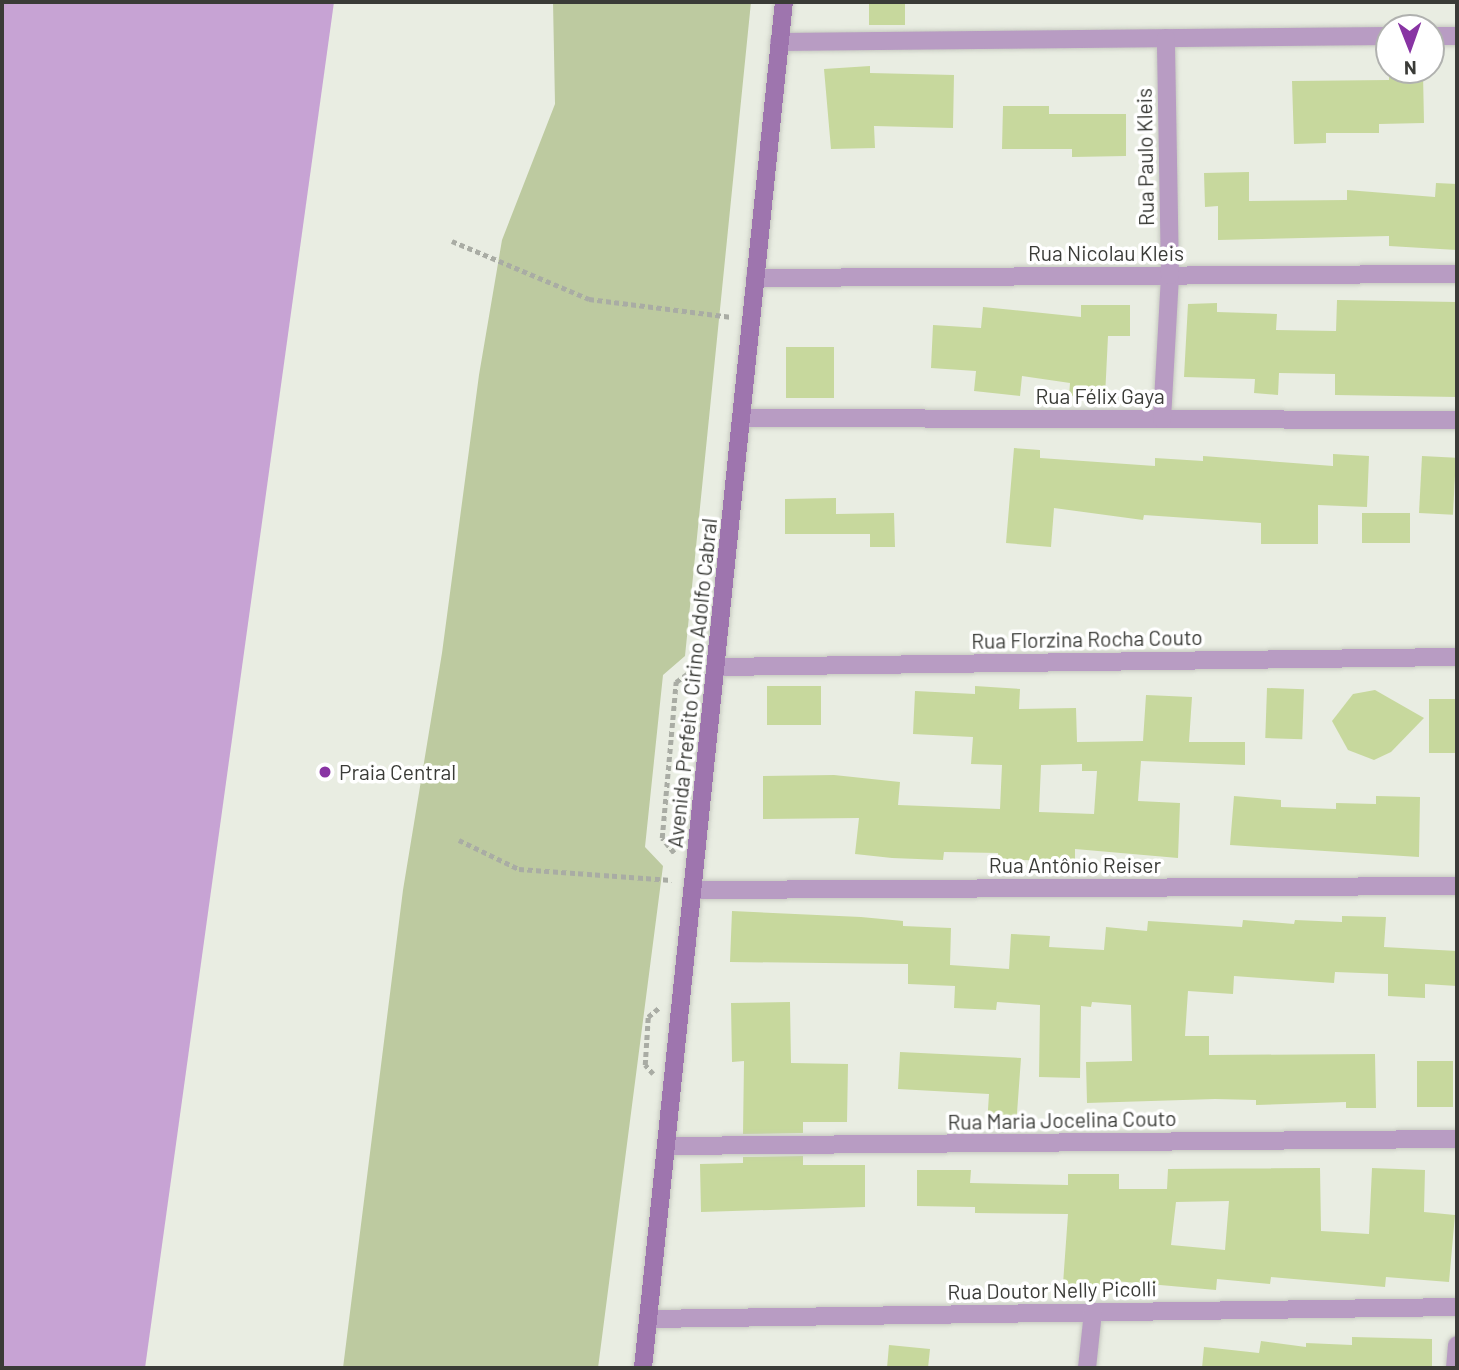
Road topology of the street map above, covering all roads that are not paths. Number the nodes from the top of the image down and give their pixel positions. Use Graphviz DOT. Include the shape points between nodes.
graph roads {
  1 [pos="784,2"];
  2 [pos="1375,36"];
  3 [pos="1166,38"];
  4 [pos="779,42"];
  5 [pos="1457,274"];
  6 [pos="1170,275"];
  7 [pos="755,278"];
  8 [pos="743,418"];
  9 [pos="1162,419"];
  10 [pos="1457,420"];
  11 [pos="1457,657"];
  12 [pos="718,667"];
  13 [pos="685,885"];
  14 [pos="1457,886"];
  15 [pos="1457,1139"];
  16 [pos="666,1146"];
  17 [pos="1457,1307"];
  18 [pos="1093,1312"];
  19 [pos="648,1319"];
  20 [pos="1457,1345"];
  21 [pos="643,1368"];
  22 [pos="1087,1368"];
  23 [pos="1455,1368"];
  1 -- 4 [label="main road, Avenida Prefeito Cirino Adolfo Cabral"];
  2 -- 3 [label="street"];
  3 -- 4 [label="street"];
  3 -- 6 [label="street, Rua Paulo Kleis"];
  4 -- 7 [label="main road, Avenida Prefeito Cirino Adolfo Cabral"];
  5 -- 6 [label="street, Rua Nicolau Kleis"];
  6 -- 7 [label="street, Rua Nicolau Kleis"];
  6 -- 9 [label="street, Rua Paulo Kleis"];
  7 -- 8 [label="main road, Avenida Prefeito Cirino Adolfo Cabral"];
  8 -- 9 [label="street, Rua Félix Gaya"];
  8 -- 12 [label="main road, Avenida Prefeito Cirino Adolfo Cabral"];
  9 -- 10 [label="street, Rua Félix Gaya"];
  11 -- 12 [label="street, Rua Florzina Rocha Couto"];
  12 -- 13 [label="main road, Avenida Prefeito Cirino Adolfo Cabral"];
  13 -- 14 [label="street, Rua Antônio Reiser"];
  13 -- 16 [label="main road, Avenida Prefeito Cirino Adolfo Cabral"];
  15 -- 16 [label="street, Rua Maria Jocelina Couto"];
  16 -- 19 [label="main road, Avenida Prefeito Cirino Adolfo Cabral"];
  17 -- 18 [label="street, Rua Doutor Nelly Picolli"];
  18 -- 19 [label="street, Rua Doutor Nelly Picolli"];
  18 -- 22 [label="street"];
  19 -- 21 [label="main road, Avenida Prefeito Cirino Adolfo Cabral"];
  20 -- 23 [label="street"];
}
